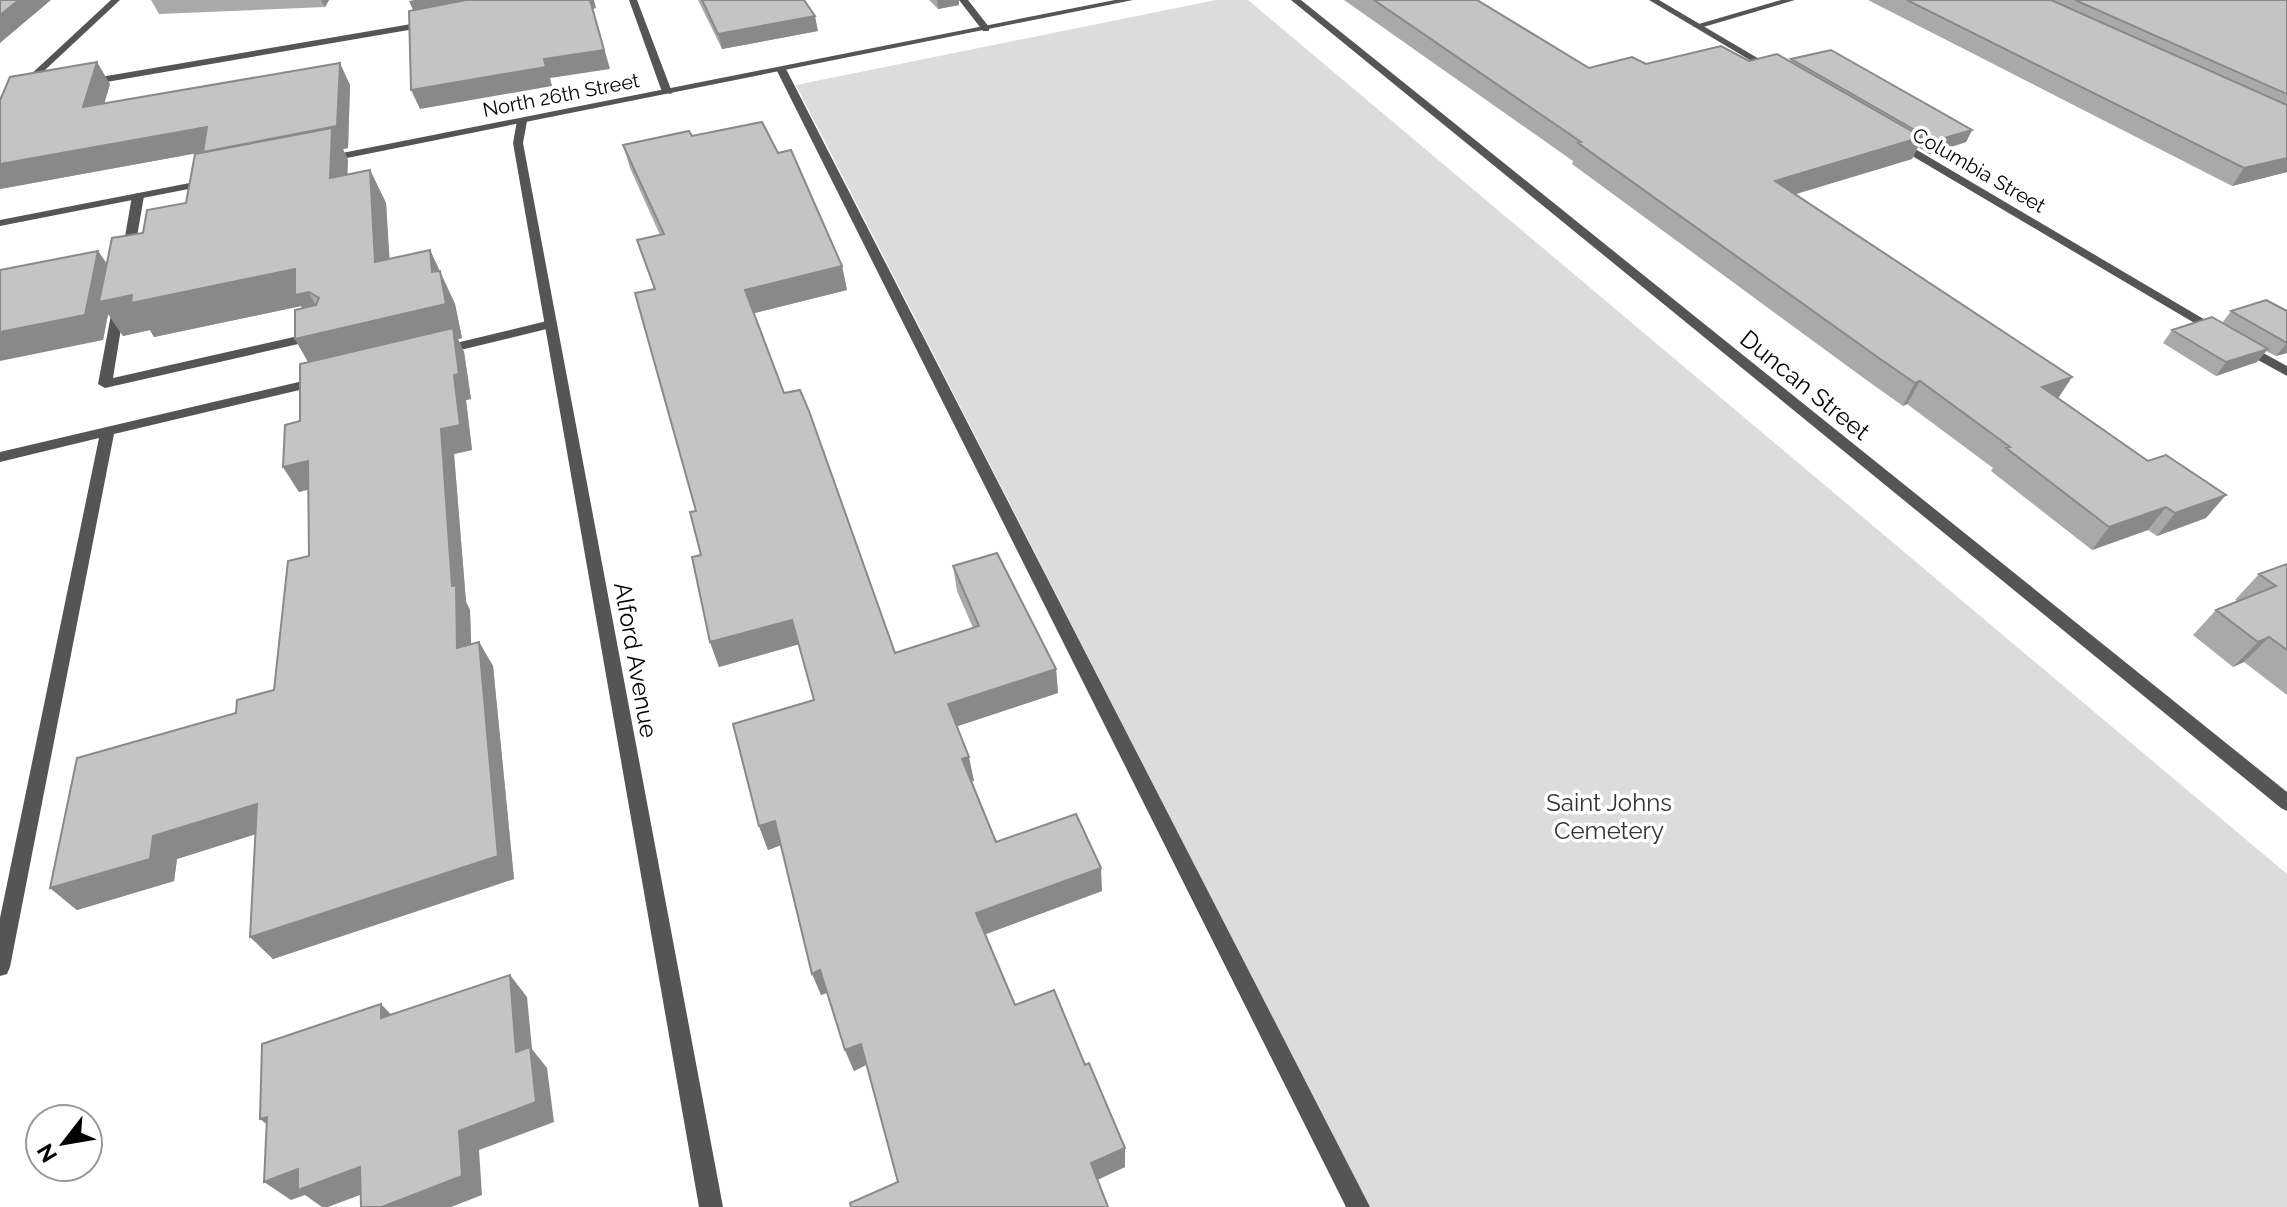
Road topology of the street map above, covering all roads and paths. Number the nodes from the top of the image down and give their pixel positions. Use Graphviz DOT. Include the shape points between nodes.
graph roads {
  1 [pos="116,0"];
  2 [pos="633,0"];
  3 [pos="963,0"];
  4 [pos="1129,0"];
  5 [pos="1295,0"];
  6 [pos="1653,0"];
  7 [pos="1791,0"];
  8 [pos="434,23"];
  9 [pos="1697,26"];
  10 [pos="986,29"];
  11 [pos="781,69"];
  12 [pos="1784,77"];
  13 [pos="78,84"];
  14 [pos="31,92"];
  15 [pos="667,92"];
  16 [pos="16,94"];
  17 [pos="0,109"];
  18 [pos="522,121"];
  19 [pos="1879,133"];
  20 [pos="307,163"];
  21 [pos="230,178"];
  22 [pos="138,196"];
  23 [pos="0,223"];
  24 [pos="125,270"];
  25 [pos="122,285"];
  26 [pos="551,324"];
  27 [pos="329,333"];
  28 [pos="429,354"];
  29 [pos="2287,372"];
  30 [pos="337,377"];
  31 [pos="107,433"];
  32 [pos="0,457"];
  33 [pos="2287,803"];
  34 [pos="0,967"];
  35 [pos="711,1207"];
  36 [pos="1358,1207"];
  1 -- 16 [label="street"];
  2 -- 15 [label="street"];
  3 -- 10 [label="street"];
  4 -- 10 [label="street, North 26th Street"];
  5 -- 33 [label="street, Duncan Street"];
  6 -- 9 [label="street"];
  7 -- 9 [label="street"];
  8 -- 13 [label="street"];
  9 -- 12 [label="street"];
  10 -- 11 [label="street, North 26th Street"];
  11 -- 15 [label="street, North 26th Street"];
  11 -- 36 [label="street"];
  14 -- 16 [label="street"];
  15 -- 18 [label="street, North 26th Street"];
  16 -- 17 [label="street"];
  18 -- 20 [label="street, North 26th Street"];
  18 -- 26 [label="street, Alford Avenue" via="518,143"];
  19 -- 29 [label="street, Columbia Street"];
  21 -- 22 [label="street"];
  22 -- 23 [label="street"];
  22 -- 24 [label="street"];
  25 -- 27 [label="street" via="105,384"];
  26 -- 28 [label="street"];
  26 -- 35 [label="street, Alford Avenue"];
  30 -- 31 [label="street"];
  31 -- 32 [label="street"];
  31 -- 34 [label="street"];
}
